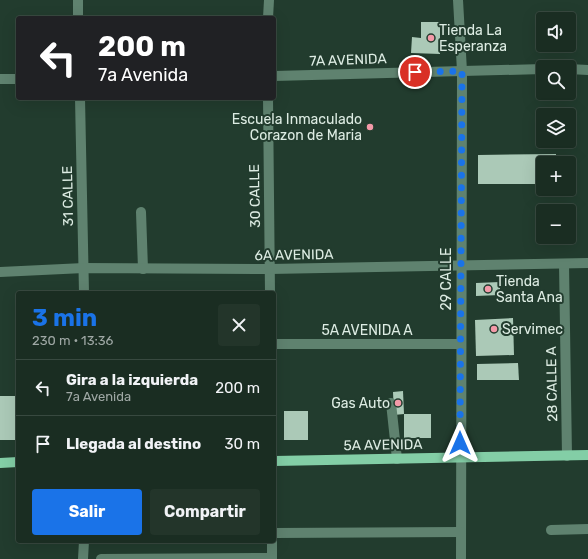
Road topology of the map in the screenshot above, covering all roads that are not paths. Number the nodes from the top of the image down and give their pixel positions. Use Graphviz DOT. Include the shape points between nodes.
graph roads {
  1 [pos="78,0"];
  2 [pos="268,0"];
  3 [pos="458,0"];
  4 [pos="78,16"];
  5 [pos="268,16"];
  6 [pos="536,69"];
  7 [pos="576,69"];
  8 [pos="588,70"];
  9 [pos="462,71"];
  10 [pos="276,76"];
  11 [pos="16,79"];
  12 [pos="0,80"];
  13 [pos="80,100"];
  14 [pos="268,100"];
  15 [pos="140,212"];
  16 [pos="588,263"];
  17 [pos="564,264"];
  18 [pos="460,267"];
  19 [pos="84,268"];
  20 [pos="143,269"];
  21 [pos="270,270"];
  22 [pos="0,272"];
  23 [pos="84,291"];
  24 [pos="270,291"];
  25 [pos="276,344"];
  26 [pos="460,344"];
  27 [pos="391,403"];
  28 [pos="588,455"];
  29 [pos="567,456"];
  30 [pos="397,458"];
  31 [pos="460,458"];
  32 [pos="276,461"];
  33 [pos="0,462"];
  34 [pos="16,462"];
  35 [pos="551,530"];
  36 [pos="588,530"];
  37 [pos="461,532"];
  38 [pos="276,533"];
  39 [pos="84,543"];
  40 [pos="272,543"];
  41 [pos="272,558"];
  42 [pos="83,559"];
  43 [pos="101,559"];
  44 [pos="461,559"];
  1 -- 4 [label="street"];
  2 -- 5 [label="street"];
  3 -- 9 [label="street, 29 CALLE"];
  6 -- 9 [label="street, 7A AVENIDA"];
  7 -- 8 [label="street"];
  9 -- 10 [label="street, 7A AVENIDA"];
  9 -- 18 [label="street, 29 CALLE"];
  11 -- 12 [label="street"];
  13 -- 19 [label="street, 31 CALLE"];
  14 -- 21 [label="street, 30 CALLE"];
  15 -- 20 [label="street"];
  16 -- 17 [label="street, 6A AVENIDA"];
  17 -- 18 [label="street, 6A AVENIDA"];
  17 -- 29 [label="street, 28 CALLE A"];
  18 -- 21 [label="street, 6A AVENIDA"];
  18 -- 26 [label="street, 29 CALLE"];
  19 -- 20 [label="street, 6A AVENIDA"];
  19 -- 22 [label="street, 6A AVENIDA"];
  19 -- 23 [label="street, 31 CALLE"];
  20 -- 21 [label="street, 6A AVENIDA"];
  21 -- 24 [label="street, 30 CALLE"];
  25 -- 26 [label="street, 5A AVENIDA A"];
  26 -- 31 [label="street, 29 CALLE"];
  27 -- 30 [label="street"];
  28 -- 29 [label="main road, 5A AVENIDA"];
  29 -- 31 [label="main road, 5A AVENIDA"];
  30 -- 31 [label="main road, 5A AVENIDA"];
  30 -- 32 [label="main road, 5A AVENIDA"];
  31 -- 37 [label="street, 29 CALLE"];
  33 -- 34 [label="main road"];
  35 -- 36 [label="street"];
  37 -- 38 [label="street"];
  37 -- 44 [label="street, 29 CALLE"];
  39 -- 42 [label="street"];
  40 -- 41 [label="street"];
  41 -- 43 [label="street"];
}
